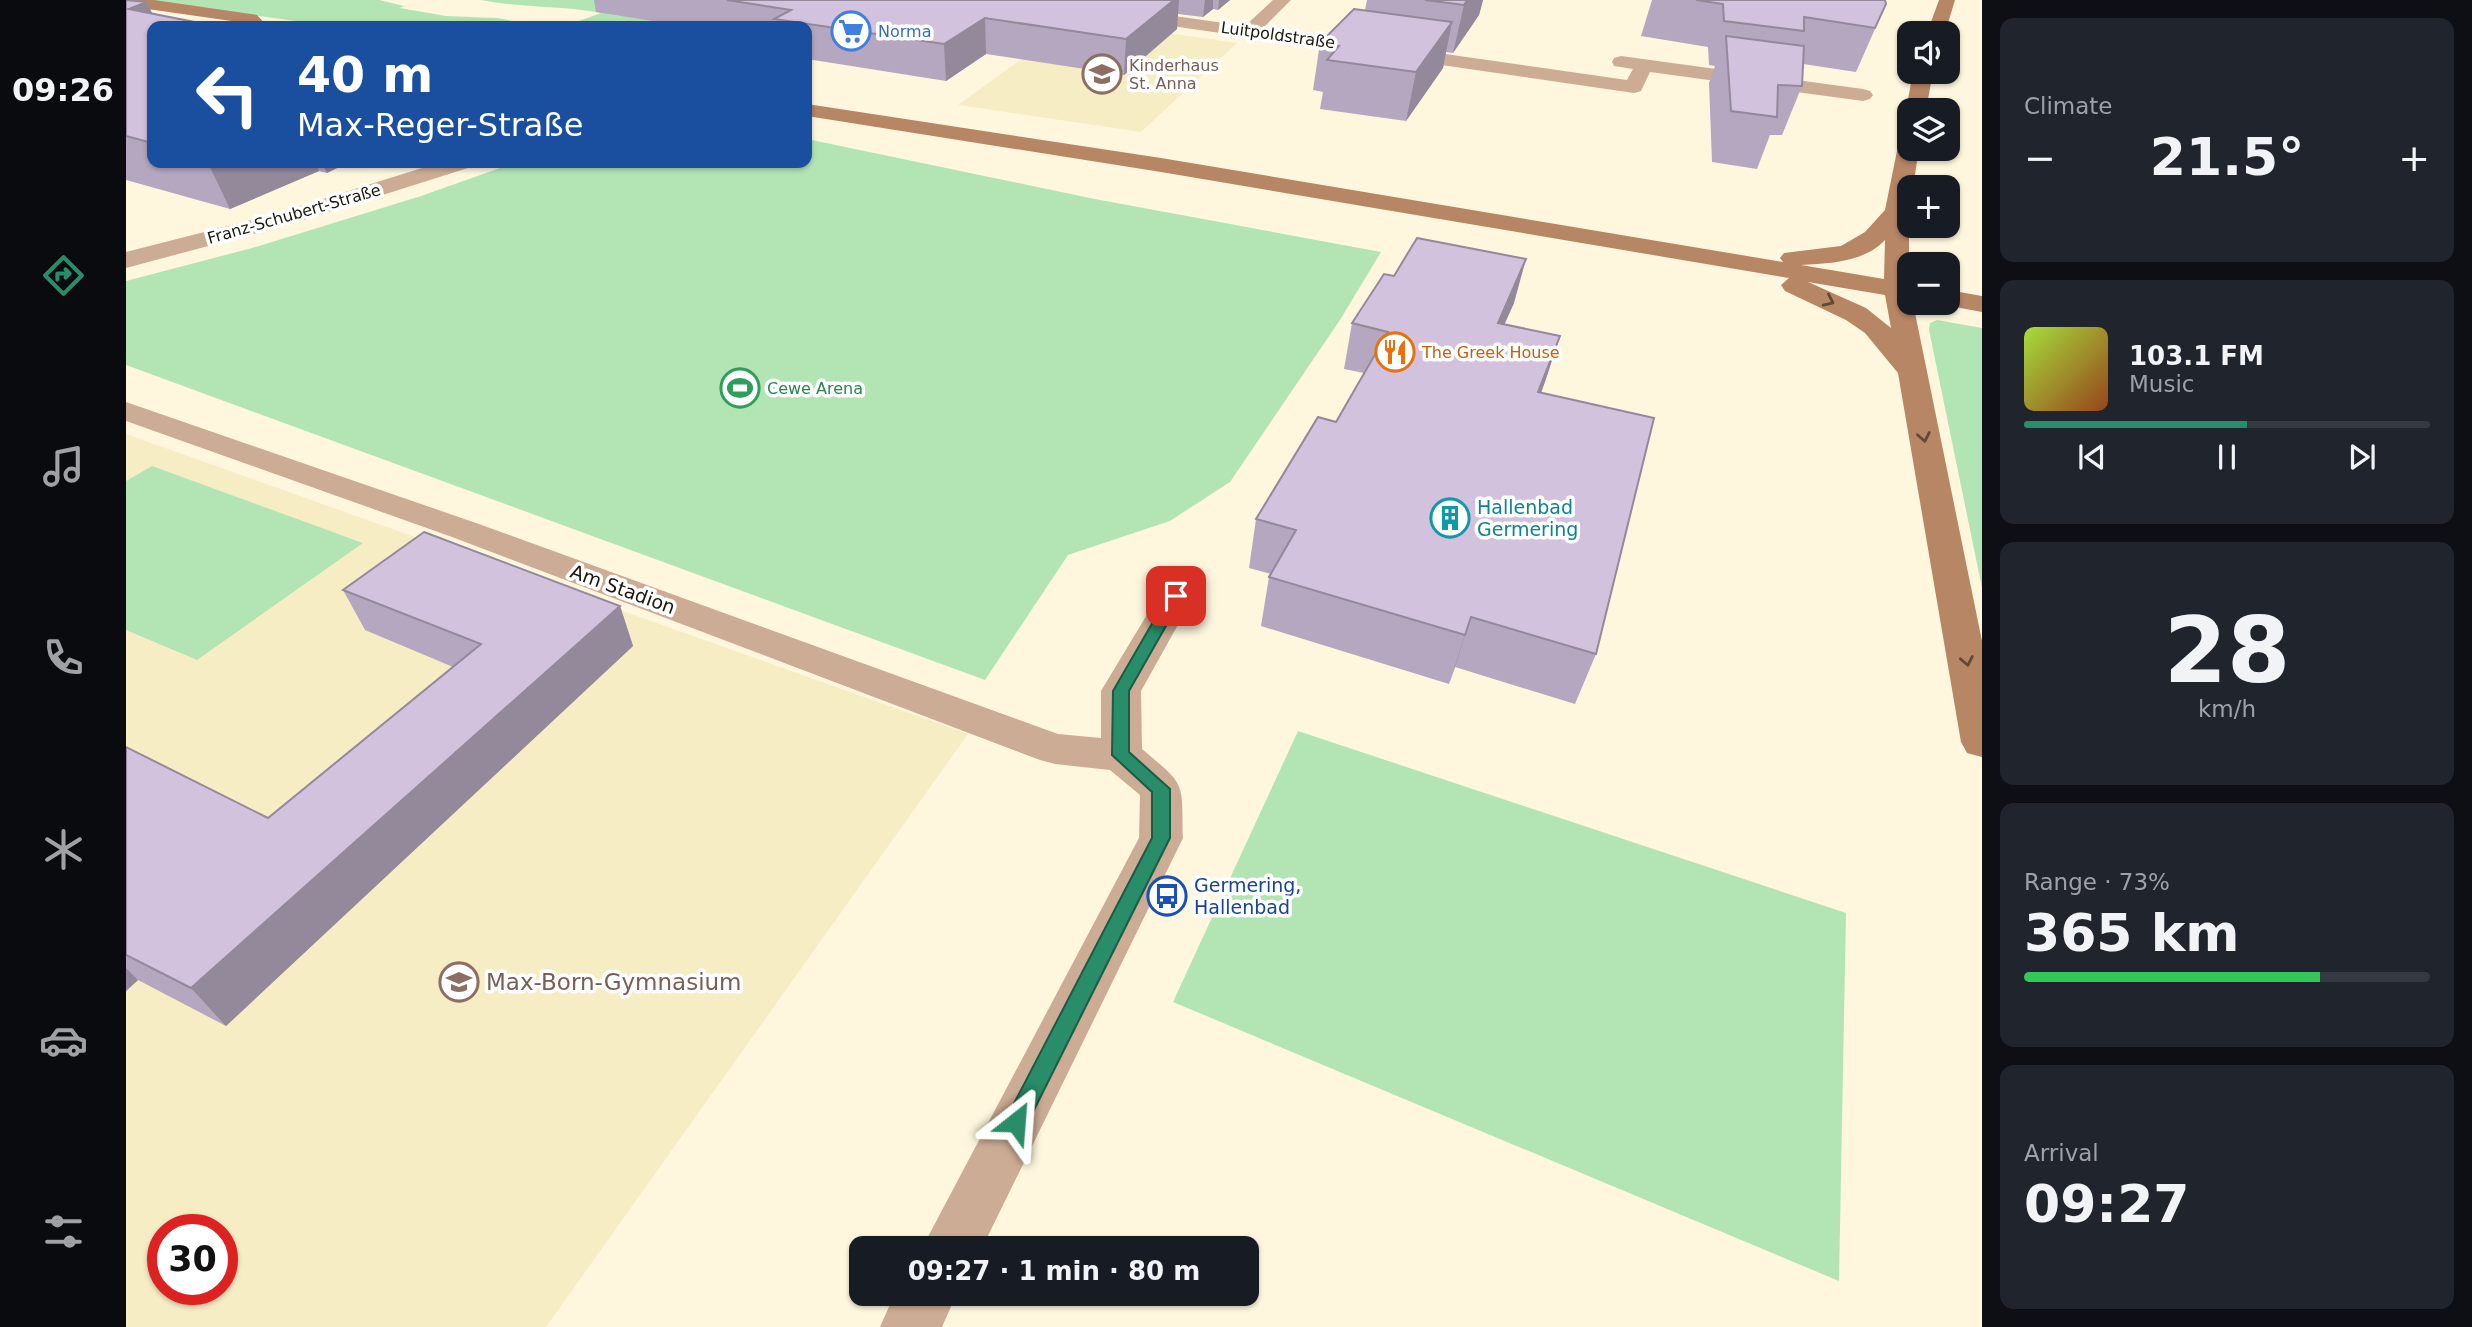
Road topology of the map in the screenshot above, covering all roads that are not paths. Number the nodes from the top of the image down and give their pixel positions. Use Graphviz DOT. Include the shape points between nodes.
graph roads {
  1 [pos="1027,0"];
  2 [pos="1283,0"];
  3 [pos="1947,0"];
  4 [pos="126,1"];
  5 [pos="126,10"];
  6 [pos="201,21"];
  7 [pos="253,21"];
  8 [pos="1940,21"];
  9 [pos="1250,31"];
  10 [pos="1584,57"];
  11 [pos="1608,60"];
  12 [pos="1644,65"];
  13 [pos="1571,77"];
  14 [pos="1863,95"];
  15 [pos="812,111"];
  16 [pos="444,168"];
  17 [pos="1897,211"];
  18 [pos="126,260"];
  19 [pos="1744,263"];
  20 [pos="1897,289"];
  21 [pos="1960,300"];
  22 [pos="1982,304"];
  23 [pos="1906,315"];
  24 [pos="1912,370"];
  25 [pos="126,411"];
  26 [pos="1176,596"];
  27 [pos="1982,742"];
  28 [pos="1121,755"];
  29 [pos="957,1236"];
  30 [pos="921,1306"];
  31 [pos="910,1327"];
  1 -- 9 [label="street, Luitpoldstraße"];
  2 -- 9 [label="street"];
  3 -- 8 [label="main road"];
  4 -- 7 [label="main road"];
  5 -- 6 [label="main road"];
  9 -- 13 [label="street, Luitpoldstraße"];
  10 -- 13 [label="street"];
  11 -- 12 [label="street"];
  12 -- 13 [label="street, Luitpoldstraße" via="1634,87"];
  12 -- 14 [label="street"];
  15 -- 19 [label="main road"];
  16 -- 18 [label="street, Franz-Schubert-Straße" via="286,218"];
  17 -- 19 [label="main road" via="1869,242 1856,249"];
  19 -- 20 [label="main road"];
  19 -- 24 [label="main road, one-way" via="1856,314 1875,327"];
  21 -- 22 [label="main road"];
  23 -- 24 [label="main road"];
  24 -- 27 [label="main road, one-way"];
  25 -- 28 [label="street, Am Stadion" via="464,530 1055,749"];
  26 -- 28 [label="street" via="1121,691"];
  28 -- 29 [label="street" via="1161,789 1161,838"];
  30 -- 31 [label="street"];
}
